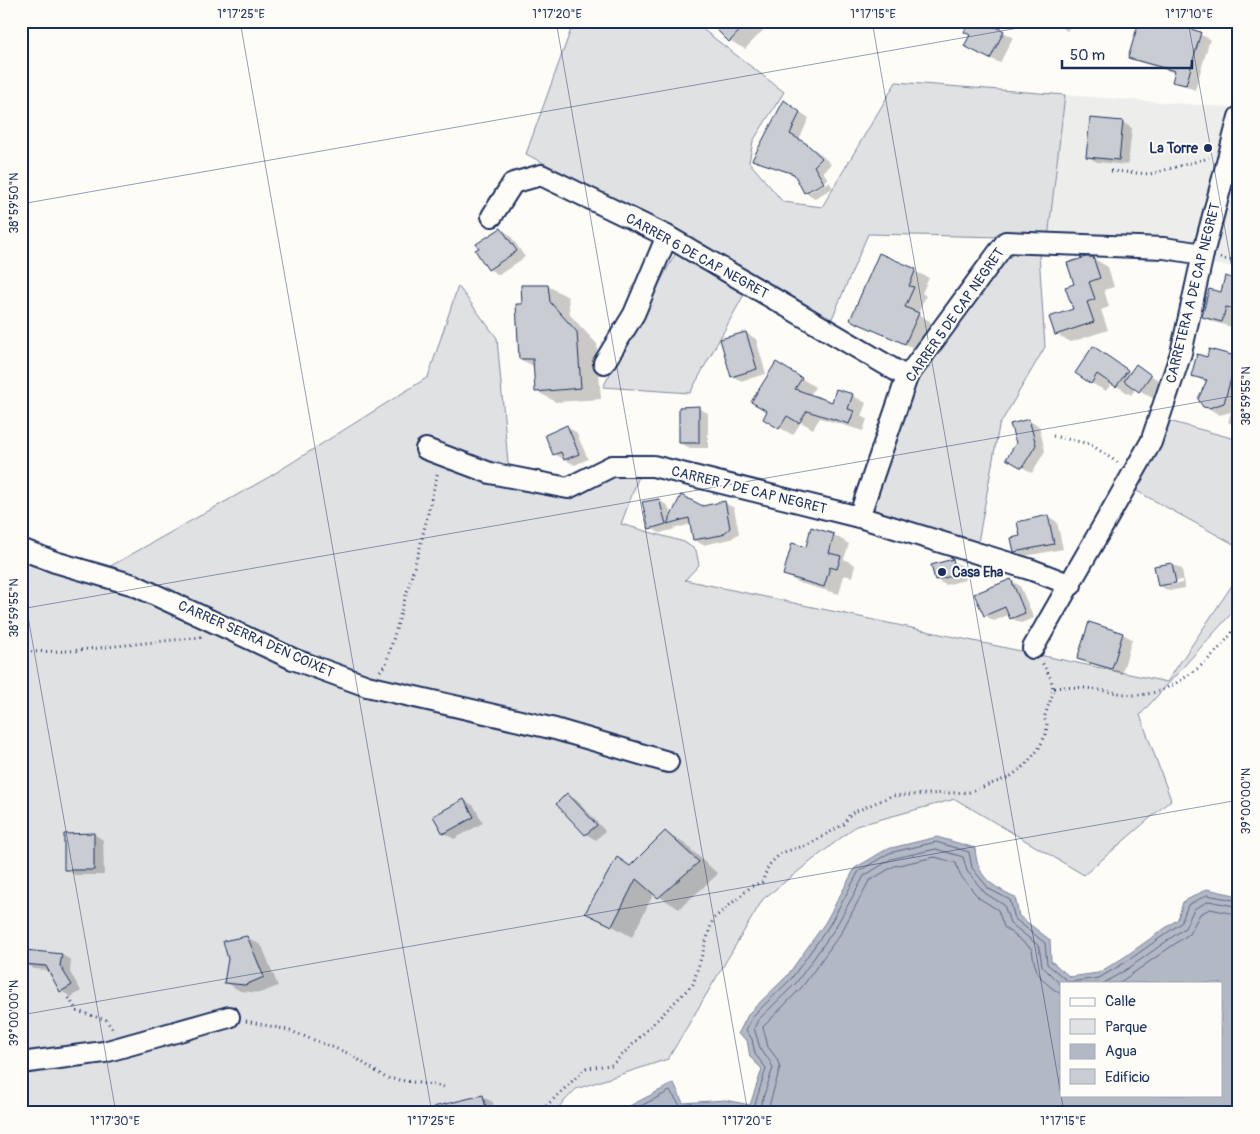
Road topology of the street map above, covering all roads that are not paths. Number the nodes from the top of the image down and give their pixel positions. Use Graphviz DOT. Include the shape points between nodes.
graph roads {
  1 [pos="1239,117"];
  2 [pos="492,216"];
  3 [pos="667,236"];
  4 [pos="1203,254"];
  5 [pos="604,363"];
  6 [pos="908,377"];
  7 [pos="426,449"];
  8 [pos="859,517"];
  9 [pos="21,549"];
  10 [pos="1071,585"];
  11 [pos="1033,648"];
  12 [pos="668,762"];
  13 [pos="229,1017"];
  14 [pos="21,1063"];
  1 -- 4 [label="street, CARRETERA A DE CAP NEGRET"];
  2 -- 3 [label="street, CARRER 6 DE CAP NEGRET" via="513,183 541,175"];
  3 -- 5 [label="street" via="634,314"];
  3 -- 6 [label="street, CARRER 6 DE CAP NEGRET"];
  4 -- 6 [label="street, CARRER 5 DE CAP NEGRET" via="1164,248 1006,242"];
  4 -- 10 [label="street, CARRETERA A DE CAP NEGRET" via="1181,353 1151,442"];
  6 -- 8 [label="street, CARRER 5 DE CAP NEGRET"];
  7 -- 8 [label="street, CARRER 7 DE CAP NEGRET" via="490,473 568,488 612,466 653,466"];
  8 -- 10 [label="street, CARRER 7 DE CAP NEGRET"];
  9 -- 12 [label="street, CARRER SERRA DEN COIXET" via="134,585 294,659 367,686 555,729"];
  10 -- 11 [label="street, CARRETERA A DE CAP NEGRET"];
  13 -- 14 [label="street" via="104,1052"];
}
